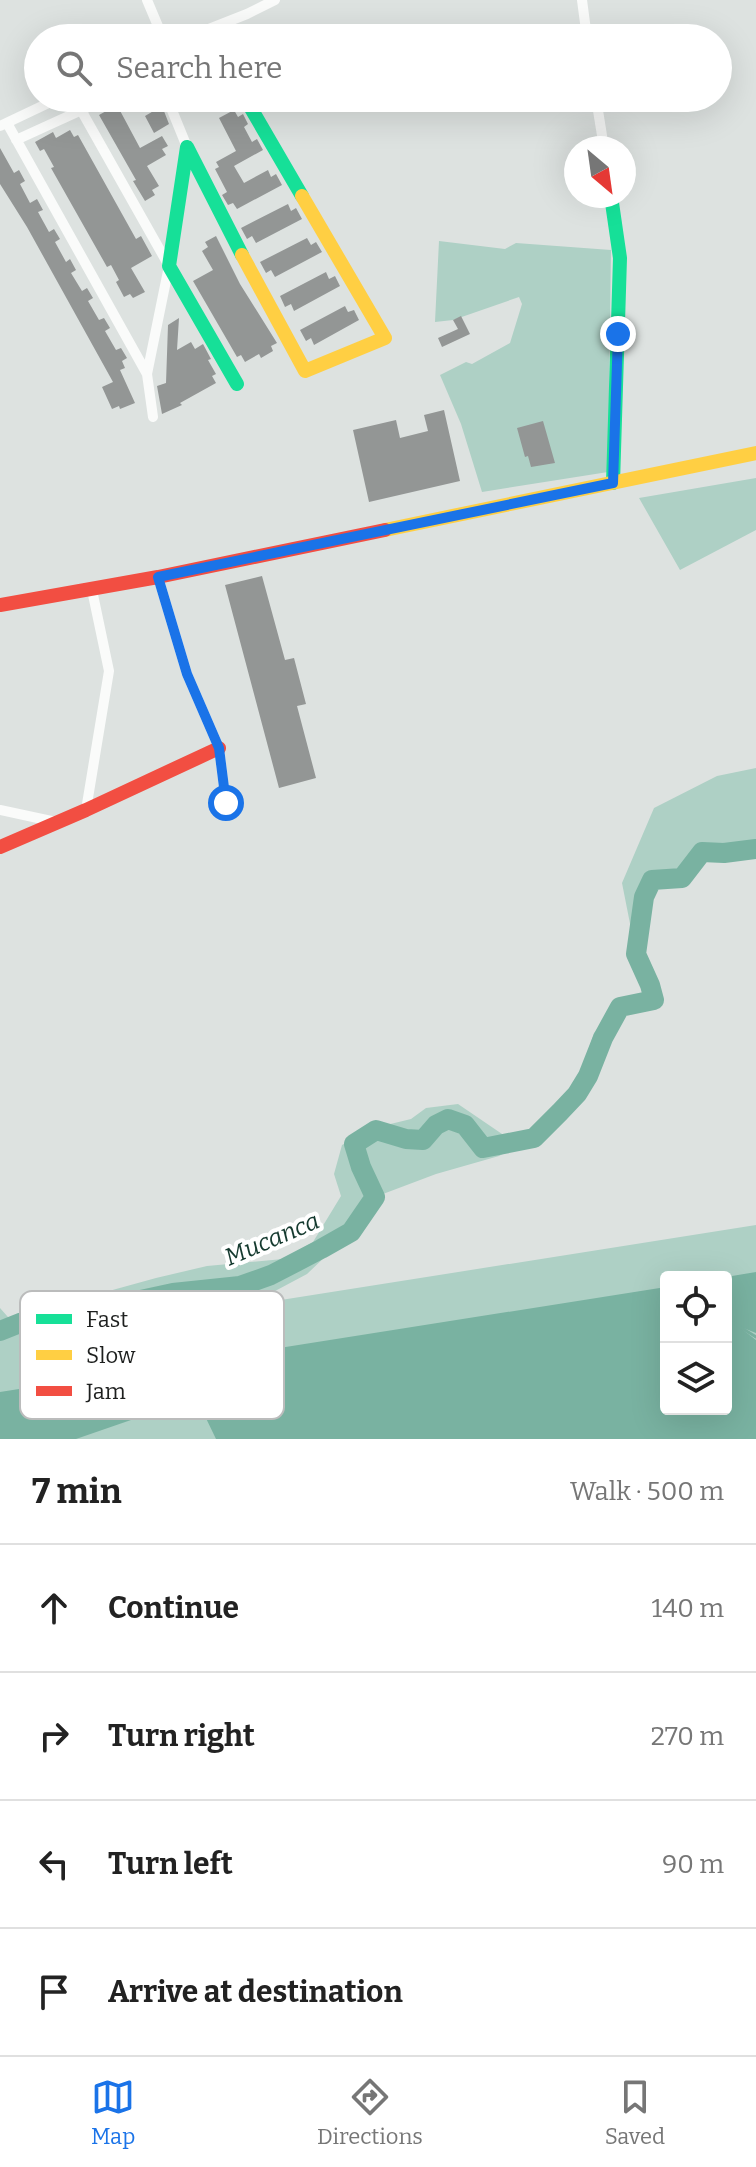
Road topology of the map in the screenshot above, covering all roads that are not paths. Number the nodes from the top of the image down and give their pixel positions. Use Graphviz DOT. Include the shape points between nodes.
graph roads {
  1 [pos="147,0"];
  2 [pos="275,0"];
  3 [pos="582,0"];
  4 [pos="157,24"];
  5 [pos="222,24"];
  6 [pos="585,24"];
  7 [pos="30,112"];
  8 [pos="77,112"];
  9 [pos="82,112"];
  10 [pos="173,112"];
  11 [pos="253,112"];
  12 [pos="598,112"];
  13 [pos="3,125"];
  14 [pos="602,136"];
  15 [pos="16,140"];
  16 [pos="187,147"];
  17 [pos="613,208"];
  18 [pos="169,266"];
  19 [pos="147,374"];
  20 [pos="237,384"];
  21 [pos="153,417"];
  22 [pos="756,453"];
  23 [pos="613,483"];
  24 [pos="158,577"];
  25 [pos="92,590"];
  26 [pos="0,605"];
  27 [pos="219,748"];
  28 [pos="226,803"];
  29 [pos="0,810"];
  30 [pos="86,810"];
  31 [pos="58,822"];
  32 [pos="0,847"];
  1 -- 4 [label="street"];
  2 -- 5 [label="street"];
  3 -- 6 [label="street"];
  7 -- 13 [label="street"];
  8 -- 15 [label="street"];
  9 -- 18 [label="street"];
  10 -- 16 [label="street"];
  11 -- 16 [label="street" via="385,338 305,371"];
  12 -- 14 [label="street"];
  13 -- 15 [label="street"];
  15 -- 19 [label="street"];
  16 -- 18 [label="street"];
  17 -- 23 [label="street" via="620,258"];
  18 -- 19 [label="street"];
  18 -- 20 [label="street"];
  19 -- 21 [label="street"];
  22 -- 23 [label="street"];
  23 -- 24 [label="street"];
  24 -- 25 [label="street"];
  24 -- 27 [label="street" via="187,674"];
  25 -- 26 [label="street"];
  25 -- 30 [label="street" via="109,671"];
  27 -- 28 [label="street"];
  27 -- 30 [label="street"];
  29 -- 31 [label="street"];
  30 -- 31 [label="street"];
  31 -- 32 [label="street"];
}
